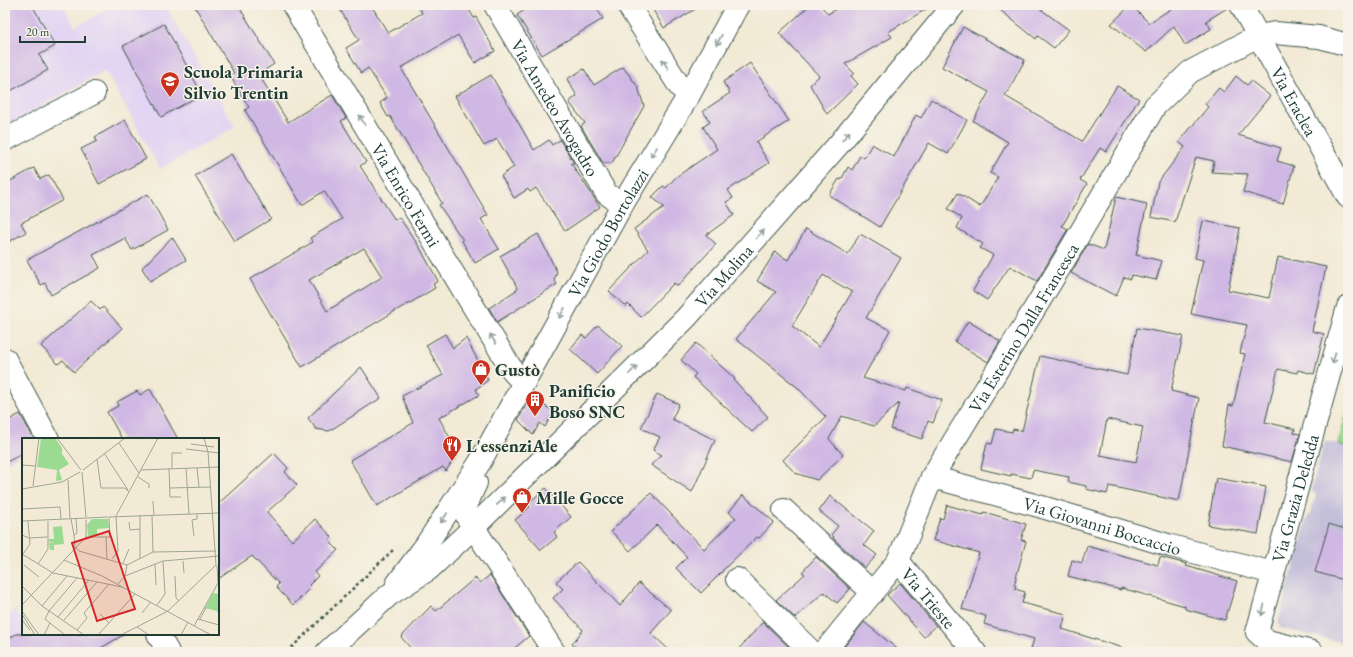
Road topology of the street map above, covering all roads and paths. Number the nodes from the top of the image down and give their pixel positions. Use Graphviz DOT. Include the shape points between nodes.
graph roads {
  1 [pos="294,5"];
  2 [pos="495,5"];
  3 [pos="628,5"];
  4 [pos="738,5"];
  5 [pos="954,5"];
  6 [pos="1241,5"];
  7 [pos="1258,36"];
  8 [pos="1348,45"];
  9 [pos="94,93"];
  10 [pos="689,95"];
  11 [pos="5,140"];
  12 [pos="1348,197"];
  13 [pos="622,205"];
  14 [pos="1348,307"];
  15 [pos="5,359"];
  16 [pos="524,382"];
  17 [pos="47,438"];
  18 [pos="480,462"];
  19 [pos="932,477"];
  20 [pos="784,510"];
  21 [pos="473,528"];
  22 [pos="898,561"];
  23 [pos="1274,573"];
  24 [pos="737,579"];
  25 [pos="873,593"];
  26 [pos="389,595"];
  27 [pos="159,635"];
  28 [pos="168,652"];
  29 [pos="327,652"];
  30 [pos="554,652"];
  31 [pos="812,652"];
  32 [pos="824,652"];
  33 [pos="976,652"];
  34 [pos="1312,652"];
  16 -- 1 [label="street, Via Enrico Fermi, one-way" via="514,373 459,283"];
  2 -- 13 [label="street, Via Amedeo Avogadro" via="606,193"];
  10 -- 3 [label="street, one-way" via="680,87"];
  4 -- 10 [label="street, Via Giodo Bortolazzi, one-way"];
  21 -- 5 [label="street, Via Molina, one-way" via="686,318 839,144"];
  6 -- 7 [label="street, Via Eraclea"];
  7 -- 8 [label="street, Via Esterino Dalla Francesca" via="1275,33 1319,37"];
  7 -- 12 [label="street, Via Eraclea"];
  7 -- 19 [label="street, Via Esterino Dalla Francesca" via="1190,72 1156,106"];
  9 -- 11 [label="street"];
  10 -- 13 [label="street, Via Giodo Bortolazzi, one-way"];
  13 -- 16 [label="street, Via Giodo Bortolazzi, one-way"];
  14 -- 23 [label="street, Via Grazia Deledda, one-way"];
  15 -- 17 [label="street"];
  16 -- 18 [label="street, Via Giodo Bortolazzi"];
  18 -- 21 [label="street, Via Giodo Bortolazzi" via="476,483 466,505 467,517"];
  18 -- 26 [label="street, Via Giodo Bortolazzi, one-way" via="426,545"];
  19 -- 22 [label="street, Via Esterino Dalla Francesca"];
  19 -- 23 [label="street, Via Giovanni Boccaccio"];
  20 -- 25 [label="street"];
  21 -- 26 [label="street, Via Giodo Bortolazzi" via="429,569"];
  21 -- 30 [label="street"];
  22 -- 25 [label="street, Via Esterino Dalla Francesca"];
  22 -- 33 [label="street, Via Trieste"];
  23 -- 34 [label="street, Via Grazia Deledda, one-way" via="1257,632 1266,641"];
  24 -- 31 [label="street"];
  25 -- 32 [label="street, Via Esterino Dalla Francesca"];
  26 -- 29 [label="street, Via Giodo Bortolazzi"];
  27 -- 28 [label="street"];
}
